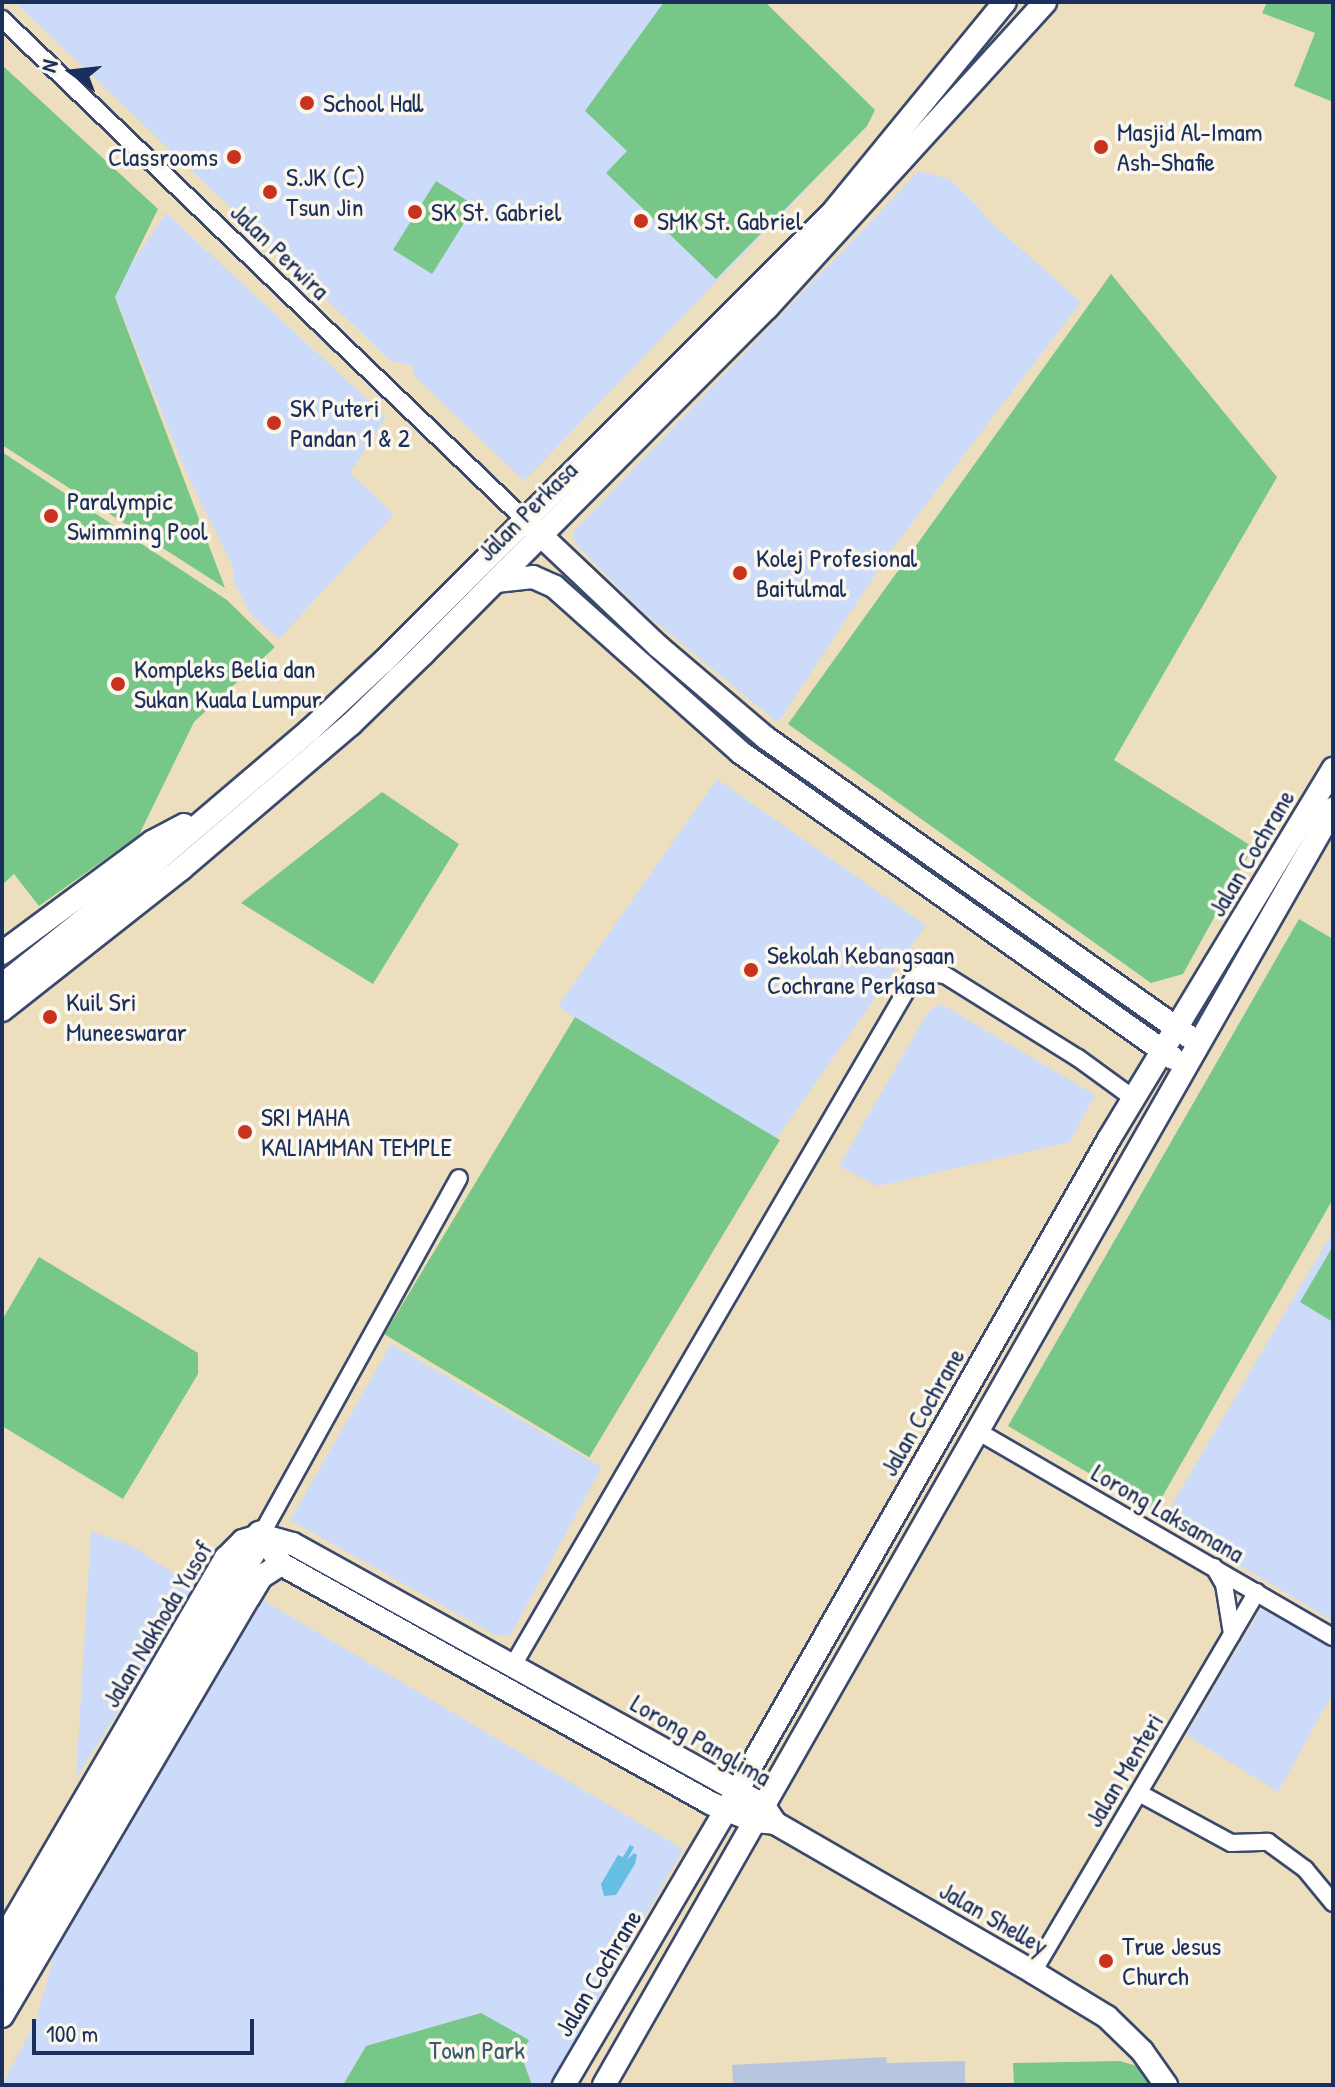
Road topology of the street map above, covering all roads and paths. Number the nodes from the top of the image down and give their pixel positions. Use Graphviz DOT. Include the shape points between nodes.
graph roads {
  1 [pos="1005,2"];
  2 [pos="1045,2"];
  3 [pos="2,19"];
  4 [pos="524,519"];
  5 [pos="541,536"];
  6 [pos="496,581"];
  7 [pos="1333,769"];
  8 [pos="216,808"];
  9 [pos="1333,809"];
  10 [pos="2,953"];
  11 [pos="2,985"];
  12 [pos="2,1010"];
  13 [pos="1176,1029"];
  14 [pos="1198,1042"];
  15 [pos="1162,1051"];
  16 [pos="1184,1065"];
  17 [pos="1133,1098"];
  18 [pos="459,1178"];
  19 [pos="979,1432"];
  20 [pos="261,1535"];
  21 [pos="277,1566"];
  22 [pos="1213,1566"];
  23 [pos="1257,1592"];
  24 [pos="1232,1634"];
  25 [pos="1333,1637"];
  26 [pos="512,1667"];
  27 [pos="1139,1793"];
  28 [pos="732,1800"];
  29 [pos="764,1816"];
  30 [pos="1333,1903"];
  31 [pos="2,1941"];
  32 [pos="1033,1972"];
  33 [pos="2,1977"];
  34 [pos="2,2016"];
  35 [pos="564,2085"];
  36 [pos="604,2085"];
  37 [pos="1166,2085"];
  1 -- 4 [label="street, Jalan Perkasa" via="833,212"];
  2 -- 5 [label="street, Jalan Perkasa" via="767,308"];
  3 -- 4 [label="street, Jalan Perwira"];
  4 -- 5 [label="street"];
  4 -- 8 [label="street, Jalan Perkasa" via="344,700"];
  5 -- 6 [label="street, Jalan Perkasa"];
  5 -- 13 [label="street" via="766,738"];
  6 -- 12 [label="street, Jalan Perkasa" via="351,724 181,869"];
  6 -- 15 [label="street" via="533,577 555,587 740,752"];
  7 -- 13 [label="street, Jalan Cochrane"];
  8 -- 10 [label="street" via="152,842"];
  8 -- 11 [label="street, Jalan Perkasa"];
  9 -- 14 [label="street, Jalan Cochrane"];
  13 -- 14 [label="street"];
  13 -- 15 [label="street, Jalan Cochrane"];
  14 -- 16 [label="street, Jalan Cochrane"];
  15 -- 16 [label="street"];
  15 -- 17 [label="street, Jalan Cochrane"];
  16 -- 19 [label="street, Jalan Cochrane"];
  17 -- 26 [label="street" via="945,975 925,972 914,977"];
  17 -- 28 [label="street, Jalan Cochrane"];
  18 -- 20 [label="street, Jalan Nakhoda Yusof"];
  19 -- 22 [label="street, Lorong Laksamana"];
  19 -- 29 [label="street, Jalan Cochrane"];
  20 -- 21 [label="street"];
  20 -- 26 [label="street, Lorong Panglima" via="293,1544"];
  20 -- 31 [label="street, Jalan Nakhoda Yusof" via="243,1541 226,1558"];
  20 -- 33 [label="highway"];
  21 -- 28 [label="street, Lorong Panglima"];
  21 -- 34 [label="street" via="261,1577"];
  22 -- 23 [label="street, Lorong Laksamana"];
  22 -- 24 [label="street" via="1224,1584"];
  23 -- 24 [label="street, Jalan Menteri"];
  23 -- 25 [label="street, Lorong Laksamana"];
  24 -- 27 [label="street, Jalan Menteri"];
  26 -- 28 [label="street, Lorong Panglima"];
  27 -- 30 [label="street" via="1231,1843 1268,1842 1305,1869"];
  27 -- 32 [label="street, Jalan Menteri"];
  28 -- 29 [label="street, Lorong Panglima"];
  28 -- 35 [label="street, Jalan Cochrane"];
  29 -- 32 [label="street, Jalan Shelley"];
  29 -- 36 [label="street, Jalan Cochrane"];
  32 -- 37 [label="street, Jalan Shelley" via="1107,2017 1142,2051"];
}
